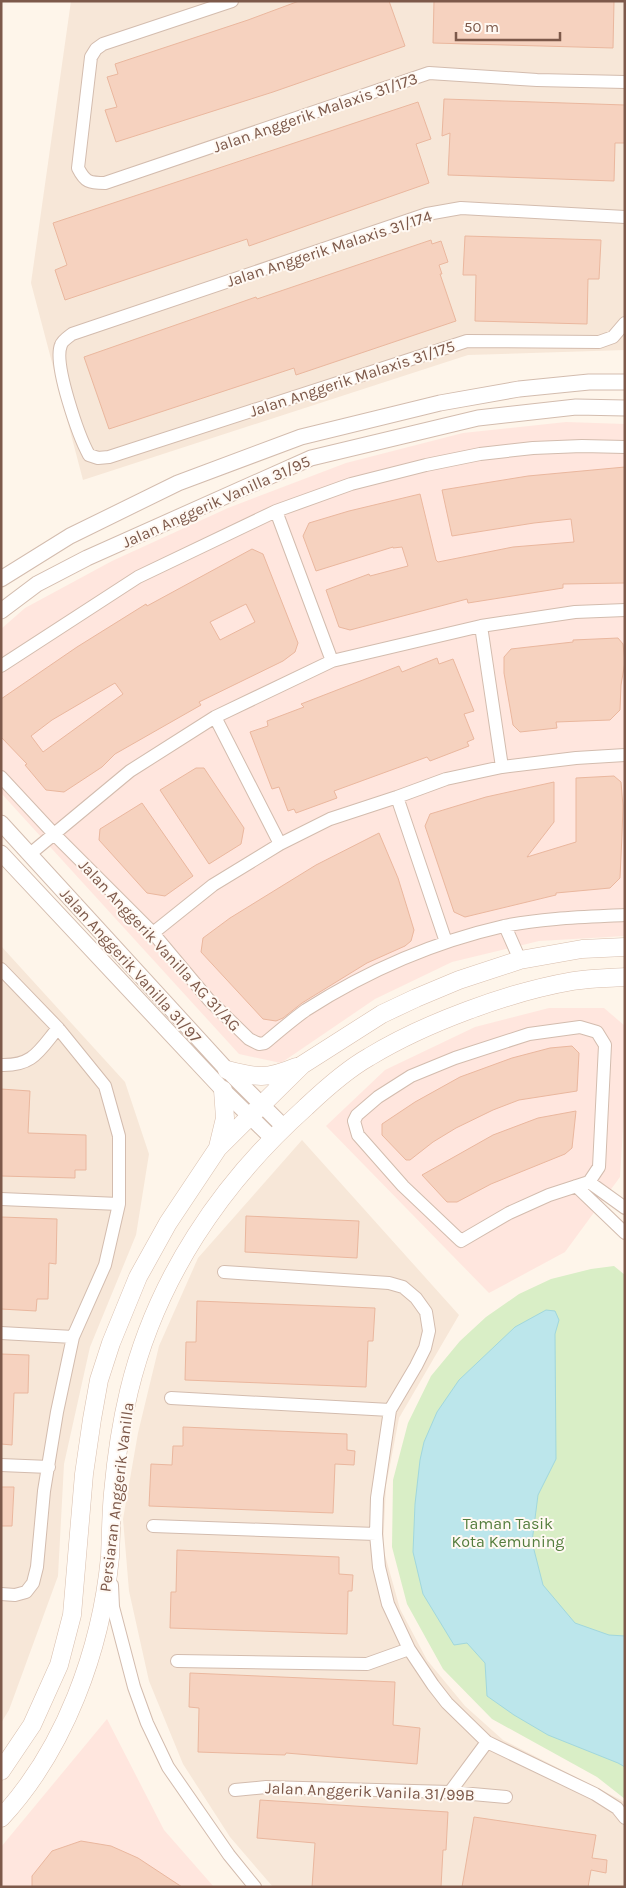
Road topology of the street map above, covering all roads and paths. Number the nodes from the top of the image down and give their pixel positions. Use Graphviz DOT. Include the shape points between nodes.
graph roads {
  1 [pos="232,1"];
  2 [pos="625,82"];
  3 [pos="625,217"];
  4 [pos="625,323"];
  5 [pos="625,382"];
  6 [pos="625,408"];
  7 [pos="625,447"];
  8 [pos="98,458"];
  9 [pos="276,511"];
  10 [pos="1,579"];
  11 [pos="625,610"];
  12 [pos="1,611"];
  13 [pos="481,626"];
  14 [pos="332,661"];
  15 [pos="1,666"];
  16 [pos="215,717"];
  17 [pos="625,755"];
  18 [pos="502,767"];
  19 [pos="1,777"];
  20 [pos="397,797"];
  21 [pos="1,823"];
  22 [pos="54,834"];
  23 [pos="280,844"];
  24 [pos="1,853"];
  25 [pos="30,854"];
  26 [pos="625,915"];
  27 [pos="505,926"];
  28 [pos="153,933"];
  29 [pos="446,942"];
  30 [pos="625,947"];
  31 [pos="520,960"];
  32 [pos="1,969"];
  33 [pos="621,980"];
  34 [pos="58,1028"];
  35 [pos="1,1065"];
  36 [pos="302,1065"];
  37 [pos="227,1070"];
  38 [pos="223,1090"];
  39 [pos="263,1105"];
  40 [pos="250,1118"];
  41 [pos="278,1132"];
  42 [pos="218,1148"];
  43 [pos="589,1182"];
  44 [pos="576,1186"];
  45 [pos="1,1199"];
  46 [pos="119,1204"];
  47 [pos="625,1208"];
  48 [pos="625,1233"];
  49 [pos="625,1238"];
  50 [pos="625,1243"];
  51 [pos="224,1272"];
  52 [pos="1,1333"];
  53 [pos="74,1337"];
  54 [pos="171,1398"];
  55 [pos="390,1410"];
  56 [pos="1,1465"];
  57 [pos="49,1467"];
  58 [pos="153,1526"];
  59 [pos="376,1534"];
  60 [pos="110,1557"];
  61 [pos="1,1594"];
  62 [pos="409,1649"];
  63 [pos="177,1661"];
  64 [pos="487,1742"];
  65 [pos="1,1771"];
  66 [pos="234,1790"];
  67 [pos="450,1792"];
  68 [pos="506,1797"];
  69 [pos="1,1818"];
  70 [pos="625,1818"];
  71 [pos="255,1887"];
  1 -- 2 [label="street, Jalan Anggerik Malaxis 31/173" via="96,49 91,57 78,168 82,177 91,183 104,183 430,73"];
  3 -- 8 [label="street, Jalan Anggerik Malaxis 31/174" via="461,208 427,214 72,334 61,344 61,374 83,444 89,455"];
  4 -- 8 [label="street, Jalan Anggerik Malaxis 31/175" via="612,338 599,342 467,341"];
  5 -- 10 [label="street, Jalan Anggerik Vanilla 31/95" via="519,388 440,403 301,437 178,483 70,536"];
  6 -- 12 [label="street, Jalan Anggerik Vanilla 31/95" via="576,408 478,418 311,458 87,558 37,584"];
  7 -- 9 [label="street" via="533,448 480,454 351,484"];
  9 -- 14 [label="street"];
  9 -- 15 [label="street" via="138,577"];
  11 -- 13 [label="street" via="575,612"];
  13 -- 14 [label="street"];
  13 -- 18 [label="street"];
  14 -- 16 [label="street"];
  16 -- 22 [label="street" via="130,771"];
  16 -- 23 [label="street"];
  17 -- 18 [label="street"];
  18 -- 20 [label="street" via="446,779"];
  19 -- 22 [label="street, Jalan Anggerik Vanilla AG 31/AG"];
  20 -- 23 [label="street" via="330,818"];
  20 -- 29 [label="street"];
  21 -- 25 [label="street, Jalan Anggerik Vanilla 31/97"];
  22 -- 25 [label="street"];
  22 -- 28 [label="street, Jalan Anggerik Vanilla AG 31/AG"];
  23 -- 28 [label="street" via="213,885"];
  24 -- 38 [label="street, Jalan Anggerik Vanilla 31/97"];
  25 -- 37 [label="street, Jalan Anggerik Vanilla 31/97"];
  26 -- 27 [label="street"];
  27 -- 29 [label="street"];
  27 -- 31 [label="street"];
  28 -- 29 [label="street, Jalan Anggerik Vanilla AG 31/AG" via="209,1000 249,1039 259,1044 265,1043 305,1011 384,966"];
  30 -- 31 [label="main road, Persiaran Anggerik Vanilla"];
  31 -- 36 [label="main road, Persiaran Anggerik Vanilla" via="459,980 382,1014"];
  32 -- 34 [label="street"];
  33 -- 41 [label="main road, Persiaran Anggerik Vanilla" via="574,981 524,992 445,1020 366,1058"];
  34 -- 35 [label="street" via="24,1063"];
  34 -- 46 [label="street" via="105,1086 119,1136"];
  36 -- 37 [label="main road" via="260,1078"];
  36 -- 39 [label="main road, Persiaran Anggerik Vanilla"];
  37 -- 39 [label="street, Jalan Anggerik Vanilla 31/97"];
  38 -- 40 [label="street, Jalan Anggerik Vanilla 31/97"];
  38 -- 42 [label="main road" via="225,1118"];
  39 -- 40 [label="main road, Persiaran Anggerik Vanilla"];
  39 -- 41 [label="street, Jalan Anggerik Vanilla 31/97"];
  40 -- 41 [label="street, Jalan Anggerik Vanilla 31/97"];
  40 -- 42 [label="main road, Persiaran Anggerik Vanilla"];
  41 -- 60 [label="main road, Persiaran Anggerik Vanilla" via="209,1213 182,1257 138,1354 122,1426 113,1491"];
  42 -- 65 [label="main road, Persiaran Anggerik Vanilla" via="168,1223 138,1277 111,1343 99,1380 92,1419 70,1623 59,1665 32,1724"];
  43 -- 44 [label="street"];
  43 -- 44 [label="street" via="600,1167 605,1045 597,1032 588,1029 580,1027 528,1034 455,1058 411,1076 378,1097 354,1121 358,1134 403,1186 461,1240 509,1213"];
  43 -- 47 [label="street"];
  44 -- 48 [label="street"];
  45 -- 46 [label="street"];
  46 -- 53 [label="street" via="105,1264"];
  49 -- 50 [label="street"];
  51 -- 55 [label="street" via="389,1283 403,1287 426,1312 429,1331 425,1348"];
  52 -- 53 [label="street"];
  53 -- 57 [label="street" via="57,1412"];
  54 -- 55 [label="street"];
  55 -- 59 [label="street" via="377,1498"];
  56 -- 57 [label="street"];
  57 -- 61 [label="street" via="33,1582 26,1592"];
  58 -- 59 [label="street"];
  59 -- 62 [label="street" via="379,1567 388,1604"];
  60 -- 69 [label="main road, Persiaran Anggerik Vanilla" via="97,1628 68,1718 46,1759 18,1800"];
  60 -- 71 [label="street" via="115,1616 147,1723 168,1767"];
  62 -- 63 [label="street" via="367,1664"];
  62 -- 64 [label="street" via="447,1703"];
  64 -- 67 [label="street"];
  64 -- 70 [label="street" via="595,1794 617,1808"];
  66 -- 67 [label="street, Jalan Anggerik Vanila 31/99B"];
  67 -- 68 [label="street, Jalan Anggerik Vanila 31/99B"];
}
